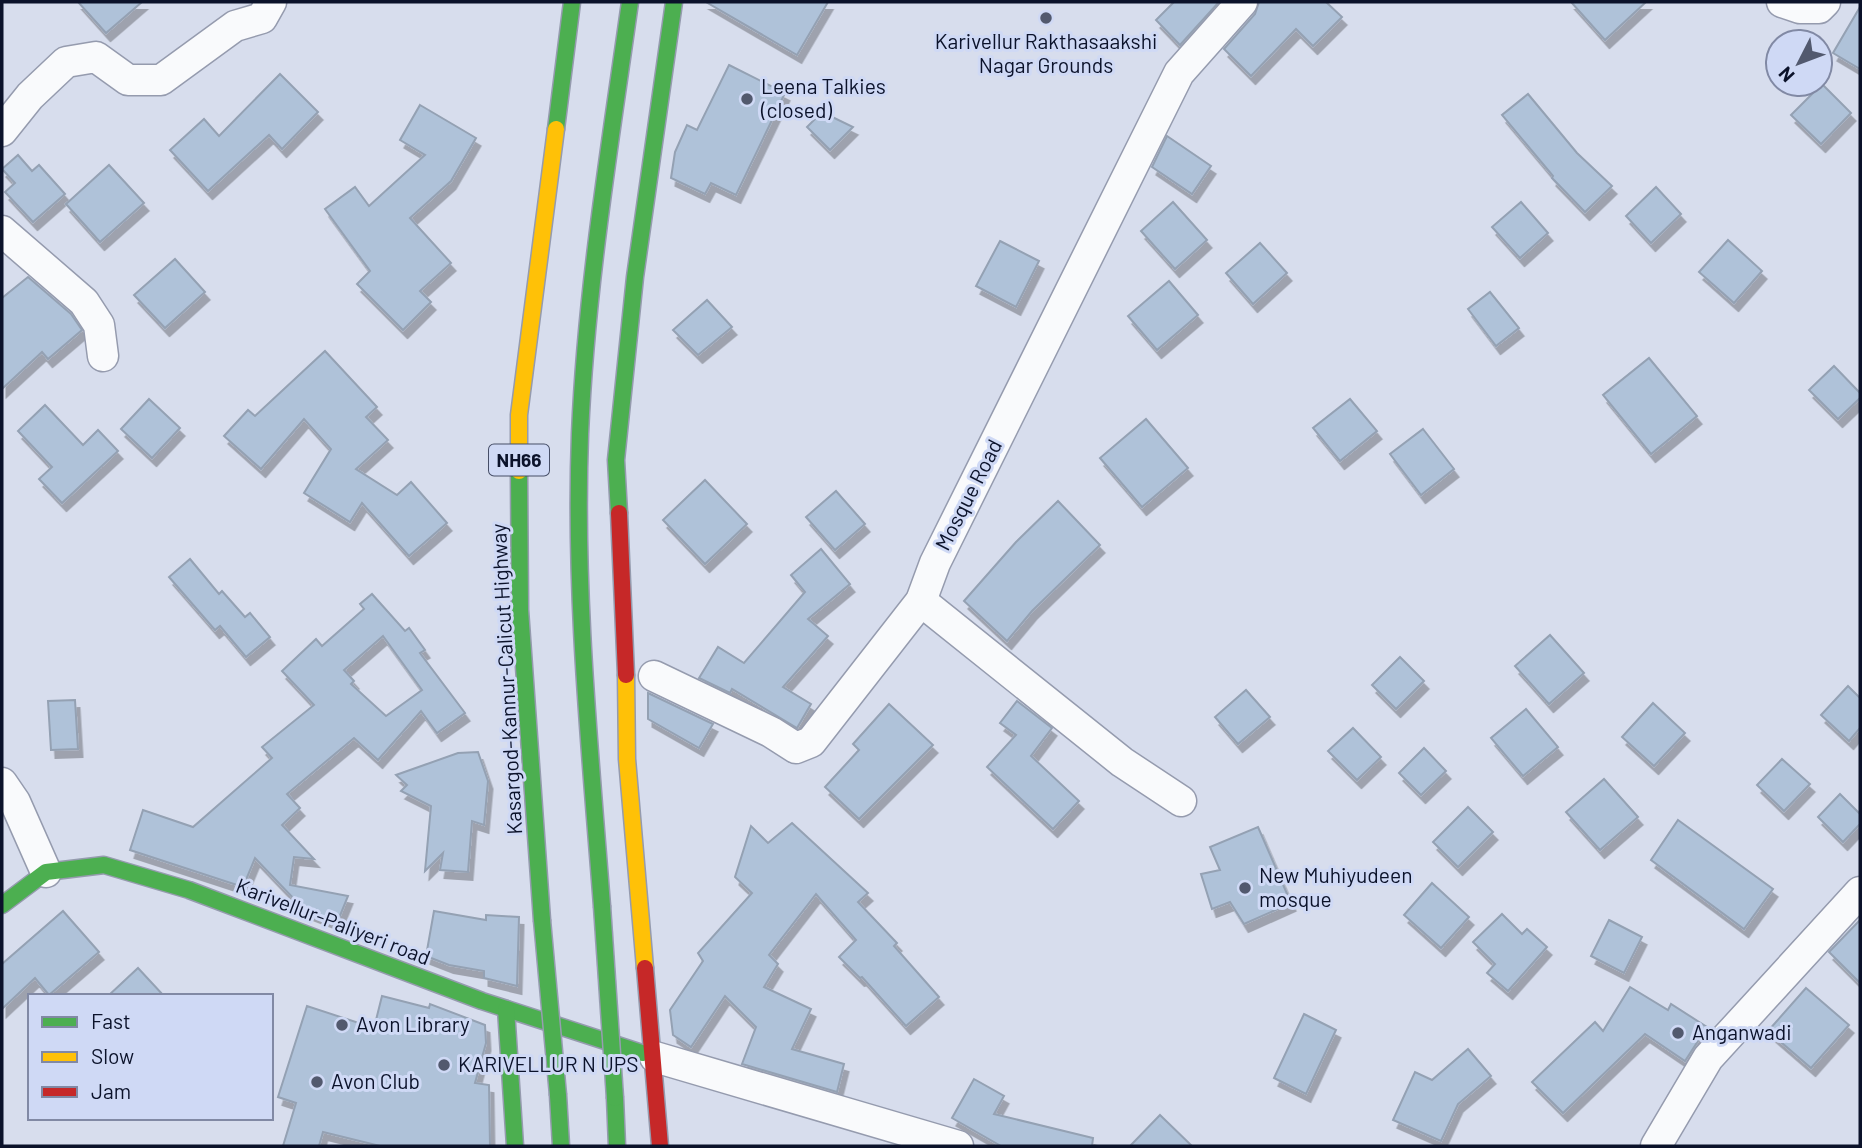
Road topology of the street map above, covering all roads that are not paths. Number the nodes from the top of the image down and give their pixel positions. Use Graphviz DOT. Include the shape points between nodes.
graph roads {
  1 [pos="271,2"];
  2 [pos="572,2"];
  3 [pos="630,2"];
  4 [pos="674,2"];
  5 [pos="1242,2"];
  6 [pos="1782,2"];
  7 [pos="1825,2"];
  8 [pos="2,131"];
  9 [pos="2,231"];
  10 [pos="103,355"];
  11 [pos="921,601"];
  12 [pos="654,676"];
  13 [pos="2,783"];
  14 [pos="1181,802"];
  15 [pos="46,872"];
  16 [pos="1860,892"];
  17 [pos="2,905"];
  18 [pos="506,1009"];
  19 [pos="655,1057"];
  20 [pos="515,1146"];
  21 [pos="561,1146"];
  22 [pos="617,1146"];
  23 [pos="660,1146"];
  24 [pos="958,1146"];
  25 [pos="1656,1146"];
  1 -- 8 [label="street" via="262,18 235,26 161,80 128,80 96,57 66,62"];
  2 -- 21 [label="main road, Kasargod-Kannur-Calicut Highway / NH66, bridge" via="519,415 520,610"];
  3 -- 22 [label="main road, NH66, bridge" via="597,236 580,434 581,624"];
  4 -- 19 [label="main road" via="635,277 616,460 627,759"];
  5 -- 11 [label="street, Mosque Road" via="1179,73 957,519"];
  6 -- 7 [label="street" via="1819,8"];
  9 -- 10 [label="street" via="84,302 99,325"];
  11 -- 12 [label="street, Mosque Road" via="811,743 796,748"];
  11 -- 14 [label="street" via="1122,762"];
  13 -- 15 [label="street"];
  15 -- 17 [label="main road, Karivellur-Paliyeri road"];
  15 -- 18 [label="main road, Karivellur-Paliyeri road" via="104,865 189,890"];
  16 -- 25 [label="street" via="1708,1058"];
  18 -- 19 [label="main road, Karivellur-Paliyeri road"];
  18 -- 20 [label="main road"];
  19 -- 23 [label="main road"];
  19 -- 24 [label="street"];
}
